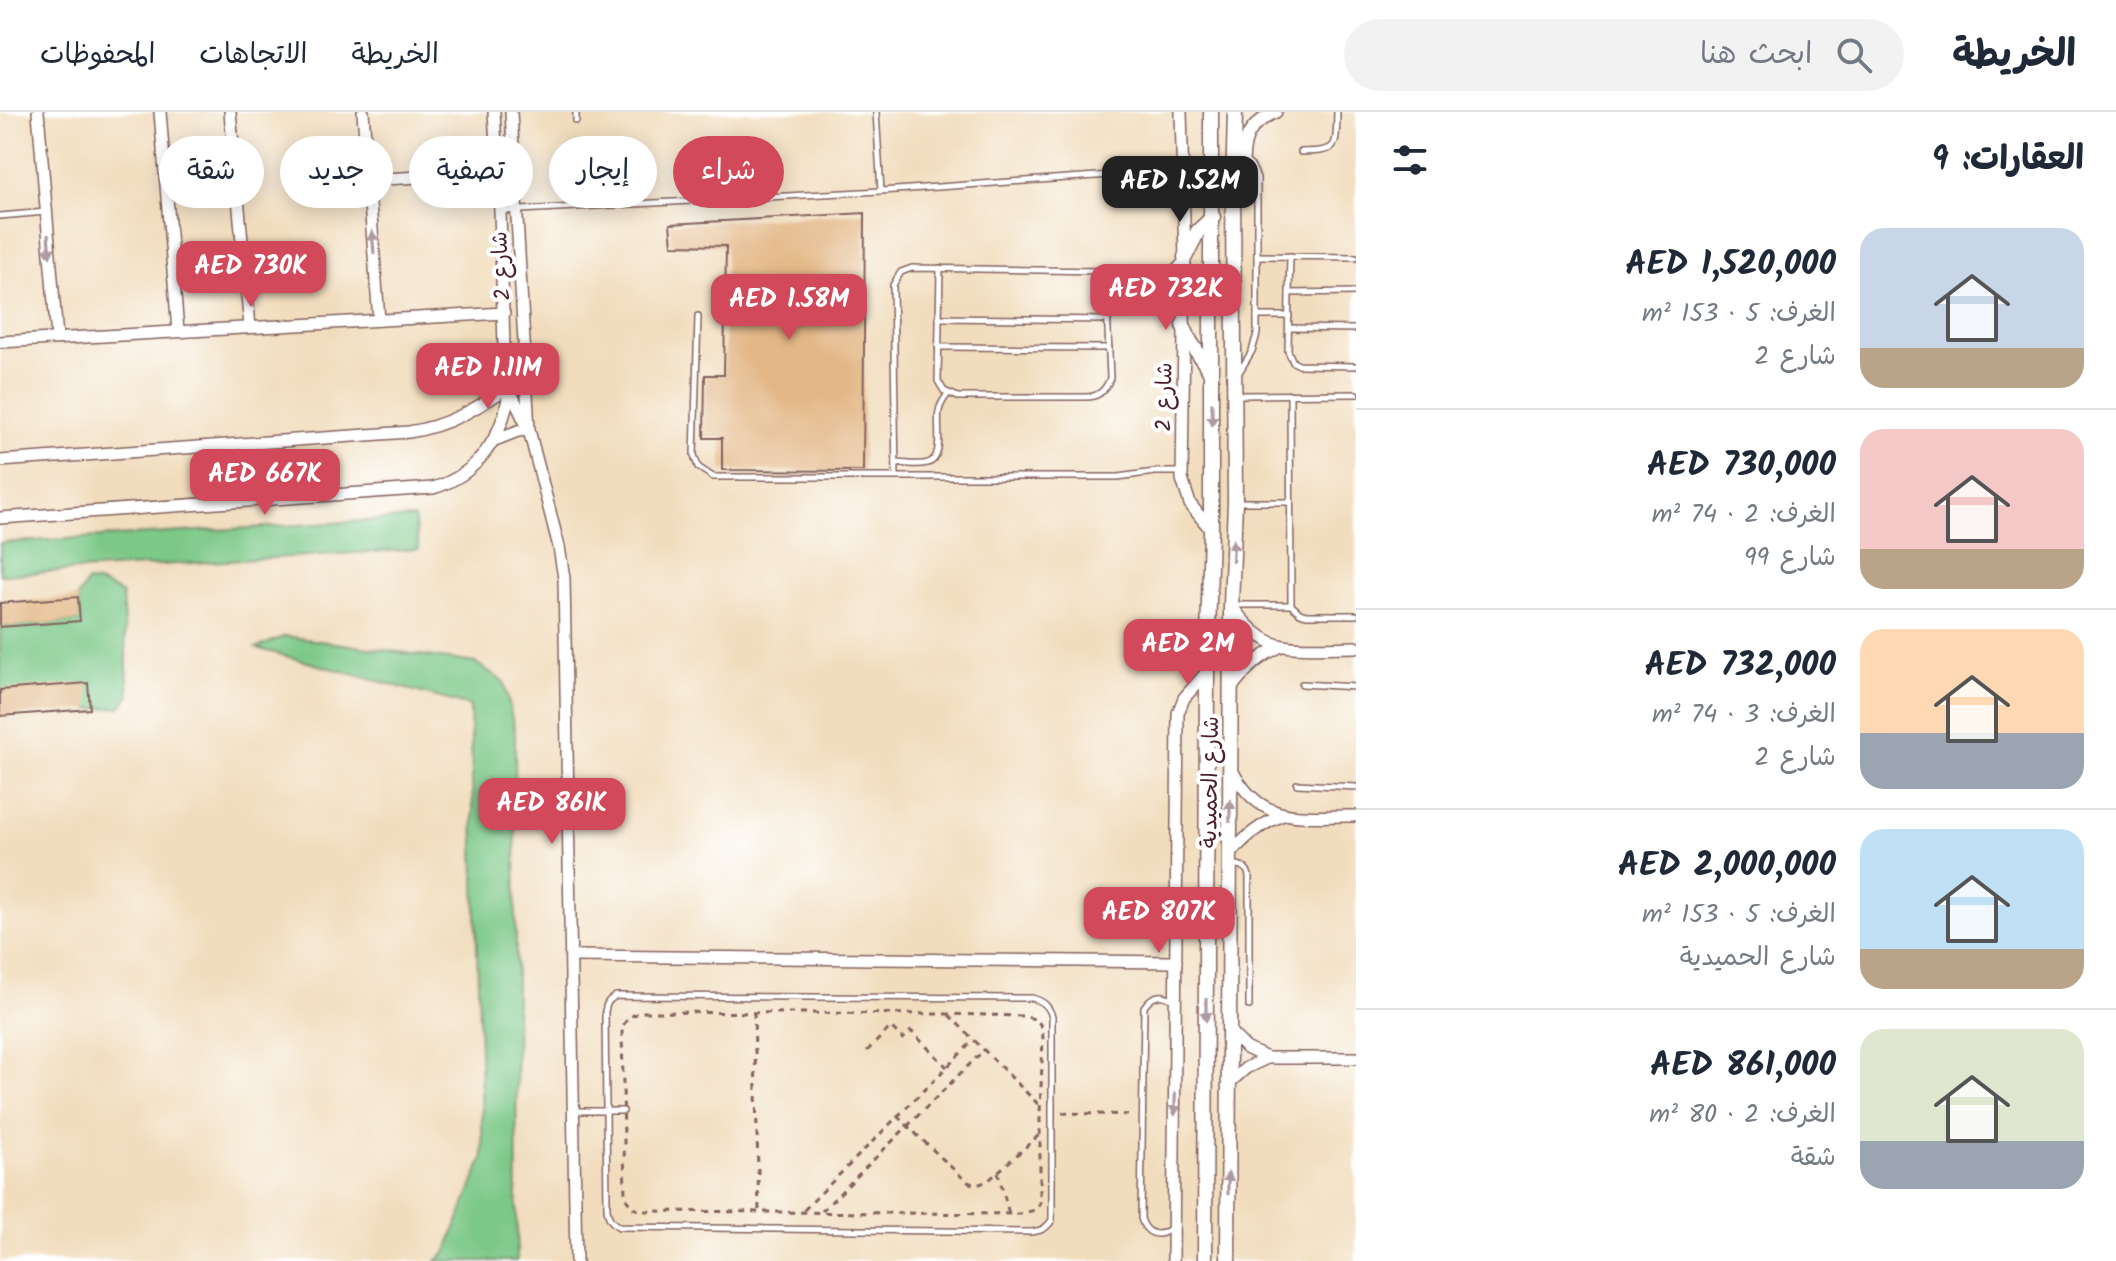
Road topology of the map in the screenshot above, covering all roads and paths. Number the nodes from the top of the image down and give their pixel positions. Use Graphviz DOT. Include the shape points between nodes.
graph roads {
  1 [pos="38,112"];
  2 [pos="160,112"];
  3 [pos="230,112"];
  4 [pos="363,112"];
  5 [pos="494,112"];
  6 [pos="511,112"];
  7 [pos="576,112"];
  8 [pos="876,112"];
  9 [pos="1181,112"];
  10 [pos="1211,112"];
  11 [pos="1235,112"];
  12 [pos="1276,112"];
  13 [pos="1337,112"];
  14 [pos="576,121"];
  15 [pos="365,136"];
  16 [pos="496,136"];
  17 [pos="1301,152"];
  18 [pos="1242,160"];
  19 [pos="1183,169"];
  20 [pos="881,191"];
  21 [pos="1233,193"];
  22 [pos="370,208"];
  23 [pos="500,208"];
  24 [pos="517,210"];
  25 [pos="500,211"];
  26 [pos="46,212"];
  27 [pos="0,216"];
  28 [pos="1213,217"];
  29 [pos="1257,256"];
  30 [pos="1290,256"];
  31 [pos="1185,257"];
  32 [pos="1356,257"];
  33 [pos="940,268"];
  34 [pos="1099,271"];
  35 [pos="1356,292"];
  36 [pos="1184,293"];
  37 [pos="1289,293"];
  38 [pos="1109,296"];
  39 [pos="504,313"];
  40 [pos="698,316"];
  41 [pos="1257,316"];
  42 [pos="1289,316"];
  43 [pos="939,318"];
  44 [pos="379,320"];
  45 [pos="1108,320"];
  46 [pos="1183,325"];
  47 [pos="250,327"];
  48 [pos="1289,328"];
  49 [pos="1356,329"];
  50 [pos="178,331"];
  51 [pos="57,338"];
  52 [pos="0,342"];
  53 [pos="938,347"];
  54 [pos="1109,348"];
  55 [pos="1356,366"];
  56 [pos="1212,374"];
  57 [pos="1235,378"];
  58 [pos="508,389"];
  59 [pos="948,394"];
  60 [pos="1290,394"];
  61 [pos="1356,394"];
  62 [pos="1236,395"];
  63 [pos="529,430"];
  64 [pos="495,440"];
  65 [pos="0,461"];
  66 [pos="896,463"];
  67 [pos="1182,472"];
  68 [pos="896,477"];
  69 [pos="1235,502"];
  70 [pos="1290,502"];
  71 [pos="0,518"];
  72 [pos="1211,530"];
  73 [pos="1231,605"];
  74 [pos="1291,605"];
  75 [pos="1356,615"];
  76 [pos="1281,646"];
  77 [pos="1356,647"];
  78 [pos="1207,672"];
  79 [pos="1302,684"];
  80 [pos="1356,687"];
  81 [pos="1231,689"];
  82 [pos="1231,769"];
  83 [pos="1297,784"];
  84 [pos="1356,787"];
  85 [pos="1284,815"];
  86 [pos="1356,816"];
  87 [pos="1230,859"];
  88 [pos="572,956"];
  89 [pos="1176,962"];
  90 [pos="1176,1004"];
  91 [pos="1249,1006"];
  92 [pos="754,1012"];
  93 [pos="948,1014"];
  94 [pos="1229,1031"];
  95 [pos="974,1040"];
  96 [pos="984,1050"];
  97 [pos="867,1051"];
  98 [pos="1267,1058"];
  99 [pos="1356,1058"];
  100 [pos="947,1067"];
  101 [pos="1229,1083"];
  102 [pos="1040,1106"];
  103 [pos="574,1111"];
  104 [pos="623,1111"];
  105 [pos="607,1112"];
  106 [pos="1040,1113"];
  107 [pos="1051,1113"];
  108 [pos="1142,1115"];
  109 [pos="897,1116"];
  110 [pos="907,1125"];
  111 [pos="1040,1134"];
  112 [pos="998,1172"];
  113 [pos="759,1211"];
  114 [pos="803,1212"];
  115 [pos="821,1212"];
  116 [pos="1009,1214"];
  117 [pos="1173,1224"];
  118 [pos="1229,1258"];
  119 [pos="576,1261"];
  120 [pos="1173,1261"];
  121 [pos="1205,1261"];
  1 -- 26 [label="street"];
  2 -- 50 [label="street"];
  3 -- 47 [label="street"];
  4 -- 15 [label="street"];
  5 -- 16 [label="street, شارع 2"];
  6 -- 24 [label="street, شارع 2"];
  7 -- 14 [label="lane"];
  8 -- 20 [label="lane"];
  9 -- 19 [label="street, شارع 2"];
  10 -- 28 [label="street, شارع الحميدية"];
  11 -- 21 [label="street, شارع الحميدية"];
  12 -- 18 [label="street" via="1251,131"];
  13 -- 17 [label="lane" via="1332,147"];
  18 -- 21 [label="street"];
  18 -- 29 [label="lane" via="1257,178"];
  19 -- 20 [label="lane"];
  19 -- 31 [label="street, شارع 2"];
  20 -- 24 [label="lane"];
  21 -- 57 [label="street, شارع الحميدية"];
  44 -- 22 [label="street, one-way"];
  23 -- 25 [label="street, شارع 2"];
  24 -- 25 [label="lane"];
  24 -- 63 [label="street, شارع 2"];
  25 -- 39 [label="street, شارع 2"];
  26 -- 27 [label="lane"];
  26 -- 51 [label="street, one-way"];
  28 -- 31 [label="street" via="1198,231"];
  28 -- 56 [label="street, شارع الحميدية"];
  29 -- 30 [label="lane"];
  29 -- 41 [label="lane"];
  30 -- 32 [label="lane"];
  30 -- 37 [label="lane"];
  31 -- 34 [label="lane" via="1164,272"];
  31 -- 36 [label="street, شارع 2"];
  33 -- 34 [label="lane"];
  33 -- 43 [label="lane"];
  33 -- 66 [label="lane" via="906,269 893,285"];
  34 -- 38 [label="lane"];
  35 -- 37 [label="lane"];
  36 -- 38 [label="lane" via="1168,284 1124,284"];
  36 -- 46 [label="street, شارع 2"];
  37 -- 42 [label="lane"];
  38 -- 45 [label="lane"];
  39 -- 44 [label="street"];
  39 -- 58 [label="street, شارع 2"];
  40 -- 68 [label="lane" via="694,455 702,472 718,478"];
  41 -- 42 [label="lane"];
  41 -- 57 [label="lane" via="1252,351"];
  42 -- 48 [label="lane"];
  43 -- 45 [label="lane"];
  43 -- 53 [label="lane"];
  44 -- 47 [label="street"];
  45 -- 54 [label="lane"];
  46 -- 56 [label="street"];
  46 -- 67 [label="street, شارع 2"];
  47 -- 50 [label="street"];
  48 -- 49 [label="lane"];
  48 -- 55 [label="lane" via="1290,357 1299,365"];
  50 -- 51 [label="street"];
  51 -- 52 [label="street"];
  53 -- 54 [label="lane"];
  53 -- 59 [label="lane" via="938,381"];
  54 -- 59 [label="lane" via="1108,384 1092,397"];
  56 -- 72 [label="street, شارع الحميدية, one-way"];
  57 -- 62 [label="street, شارع الحميدية"];
  58 -- 63 [label="street, شارع 2"];
  58 -- 64 [label="street" via="505,417"];
  58 -- 65 [label="street" via="458,418 409,432"];
  59 -- 66 [label="lane" via="939,410 938,449 932,462"];
  60 -- 61 [label="lane"];
  60 -- 62 [label="lane"];
  60 -- 70 [label="lane"];
  62 -- 69 [label="street, شارع الحميدية"];
  63 -- 64 [label="street"];
  63 -- 88 [label="street" via="564,578"];
  64 -- 71 [label="street" via="461,477 433,488"];
  66 -- 68 [label="lane"];
  67 -- 68 [label="lane"];
  67 -- 72 [label="street, شارع 2" via="1190,504"];
  69 -- 70 [label="lane"];
  73 -- 69 [label="street, شارع الحميدية, one-way"];
  70 -- 74 [label="lane"];
  72 -- 78 [label="street, شارع الحميدية"];
  73 -- 74 [label="lane"];
  73 -- 76 [label="street" via="1258,634"];
  73 -- 81 [label="street, شارع الحميدية"];
  74 -- 75 [label="lane" via="1306,615"];
  76 -- 77 [label="street"];
  76 -- 81 [label="street" via="1258,659"];
  78 -- 89 [label="street" via="1178,713"];
  78 -- 121 [label="street, شارع الحميدية, one-way"];
  79 -- 80 [label="lane"];
  81 -- 82 [label="street, شارع الحميدية"];
  82 -- 85 [label="street" via="1258,803"];
  87 -- 82 [label="street, شارع الحميدية, one-way"];
  83 -- 84 [label="lane"];
  85 -- 86 [label="street"];
  85 -- 87 [label="street" via="1248,834"];
  87 -- 91 [label="lane" via="1249,872"];
  87 -- 94 [label="street, شارع الحميدية"];
  88 -- 89 [label="street"];
  88 -- 103 [label="street"];
  89 -- 90 [label="street"];
  90 -- 108 [label="lane" via="1163,995 1144,1007"];
  90 -- 117 [label="street, one-way"];
  92 -- 93 [label="path"];
  92 -- 104 [label="path" via="634,1013 622,1027"];
  92 -- 113 [label="path"];
  93 -- 95 [label="path"];
  93 -- 102 [label="path" via="1028,1017 1040,1024"];
  94 -- 98 [label="street" via="1246,1048"];
  94 -- 101 [label="street, شارع الحميدية"];
  95 -- 96 [label="path"];
  95 -- 100 [label="path"];
  96 -- 102 [label="path"];
  96 -- 110 [label="path"];
  97 -- 100 [label="path" via="891,1027 903,1039 911,1031"];
  98 -- 99 [label="street"];
  98 -- 101 [label="street"];
  100 -- 109 [label="path"];
  118 -- 101 [label="street, شارع الحميدية, one-way"];
  102 -- 106 [label="path"];
  103 -- 105 [label="lane"];
  103 -- 119 [label="street"];
  104 -- 105 [label="lane"];
  104 -- 113 [label="path" via="625,1197 632,1208"];
  105 -- 107 [label="lane" via="606,1005 623,996 1032,998 1049,1007 1052,1016"];
  105 -- 107 [label="lane" via="608,1216 619,1227 1030,1232 1052,1220"];
  106 -- 107 [label="path"];
  106 -- 111 [label="path"];
  107 -- 108 [label="path"];
  108 -- 117 [label="lane" via="1143,1227 1159,1234"];
  109 -- 110 [label="path"];
  109 -- 114 [label="path"];
  110 -- 112 [label="path" via="973,1185"];
  110 -- 115 [label="path"];
  111 -- 112 [label="path"];
  111 -- 116 [label="path" via="1040,1204 1027,1213"];
  112 -- 116 [label="path"];
  113 -- 114 [label="path"];
  114 -- 115 [label="path"];
  115 -- 116 [label="path"];
  117 -- 120 [label="street"];
}
